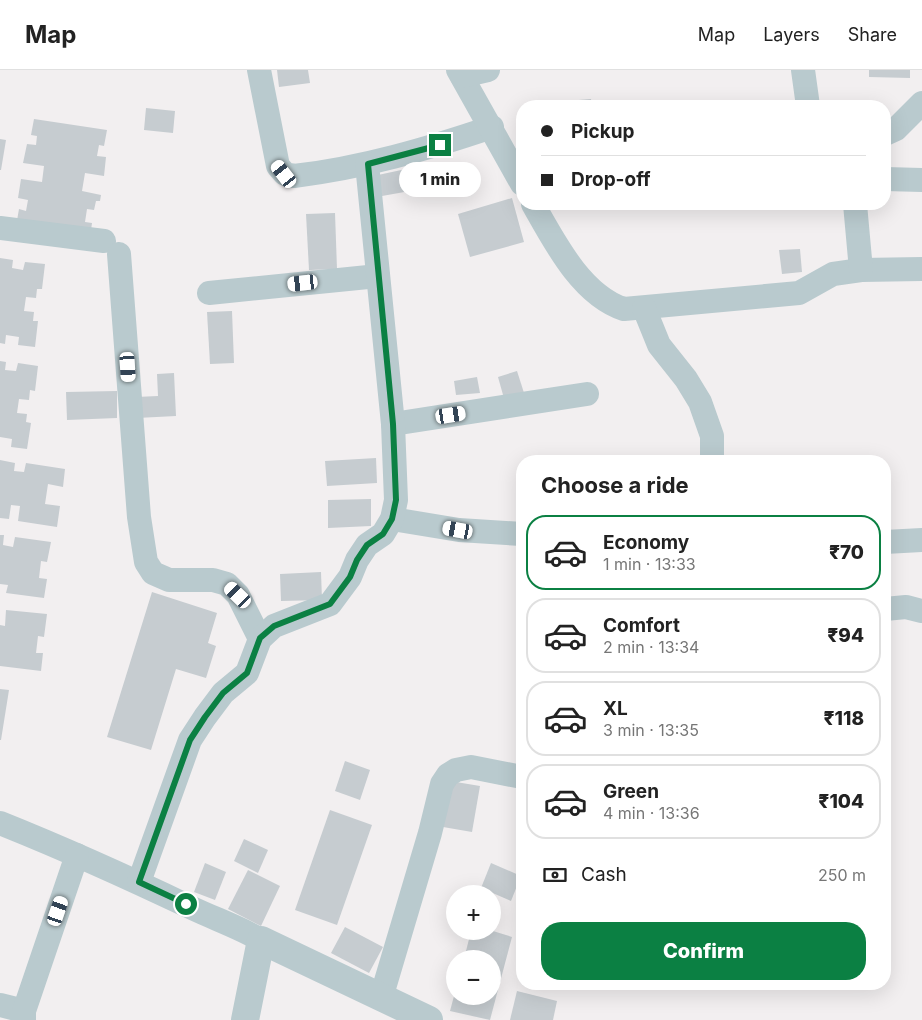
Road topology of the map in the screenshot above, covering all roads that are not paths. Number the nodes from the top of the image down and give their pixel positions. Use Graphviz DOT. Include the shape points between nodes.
graph roads {
  1 [pos="260,70"];
  2 [pos="488,70"];
  3 [pos="803,70"];
  4 [pos="460,73"];
  5 [pos="807,100"];
  6 [pos="922,103"];
  7 [pos="492,127"];
  8 [pos="891,131"];
  9 [pos="514,151"];
  10 [pos="368,164"];
  11 [pos="891,179"];
  12 [pos="922,180"];
  13 [pos="536,210"];
  14 [pos="856,210"];
  15 [pos="0,228"];
  16 [pos="922,269"];
  17 [pos="861,270"];
  18 [pos="378,276"];
  19 [pos="209,292"];
  20 [pos="644,308"];
  21 [pos="587,394"];
  22 [pos="393,424"];
  23 [pos="712,455"];
  24 [pos="392,519"];
  25 [pos="516,534"];
  26 [pos="922,540"];
  27 [pos="891,542"];
  28 [pos="891,608"];
  29 [pos="922,611"];
  30 [pos="260,638"];
  31 [pos="516,776"];
  32 [pos="0,823"];
  33 [pos="77,855"];
  34 [pos="139,882"];
  35 [pos="261,940"];
  36 [pos="381,998"];
  37 [pos="0,1005"];
  38 [pos="24,1016"];
  39 [pos="244,1020"];
  40 [pos="429,1020"];
  1 -- 10 [label="street" via="278,166 284,174 301,175"];
  2 -- 4 [label="street"];
  3 -- 5 [label="street"];
  4 -- 7 [label="street"];
  6 -- 8 [label="street"];
  7 -- 9 [label="street"];
  7 -- 10 [label="street" via="422,151"];
  10 -- 18 [label="street"];
  11 -- 12 [label="street"];
  13 -- 20 [label="street" via="564,259 587,282 614,305 624,309"];
  14 -- 17 [label="street"];
  15 -- 30 [label="street" via="112,247 146,562 153,573 169,580 212,580 227,584 238,595"];
  16 -- 17 [label="street"];
  17 -- 20 [label="street" via="833,274 799,293"];
  18 -- 19 [label="street"];
  18 -- 22 [label="street"];
  20 -- 23 [label="street" via="659,345 700,402 712,436"];
  21 -- 22 [label="street"];
  22 -- 24 [label="street" via="396,500"];
  24 -- 25 [label="street" via="458,530"];
  24 -- 30 [label="street" via="383,534 367,545 350,577 330,604 274,626"];
  26 -- 27 [label="street"];
  28 -- 29 [label="street" via="906,607"];
  30 -- 34 [label="street" via="247,673 223,693 190,740"];
  31 -- 36 [label="street" via="471,767 456,770 442,784"];
  32 -- 33 [label="street"];
  33 -- 34 [label="street"];
  33 -- 38 [label="street"];
  34 -- 35 [label="street" via="229,922"];
  35 -- 36 [label="street"];
  35 -- 39 [label="street"];
  36 -- 40 [label="street"];
  37 -- 38 [label="street"];
}
